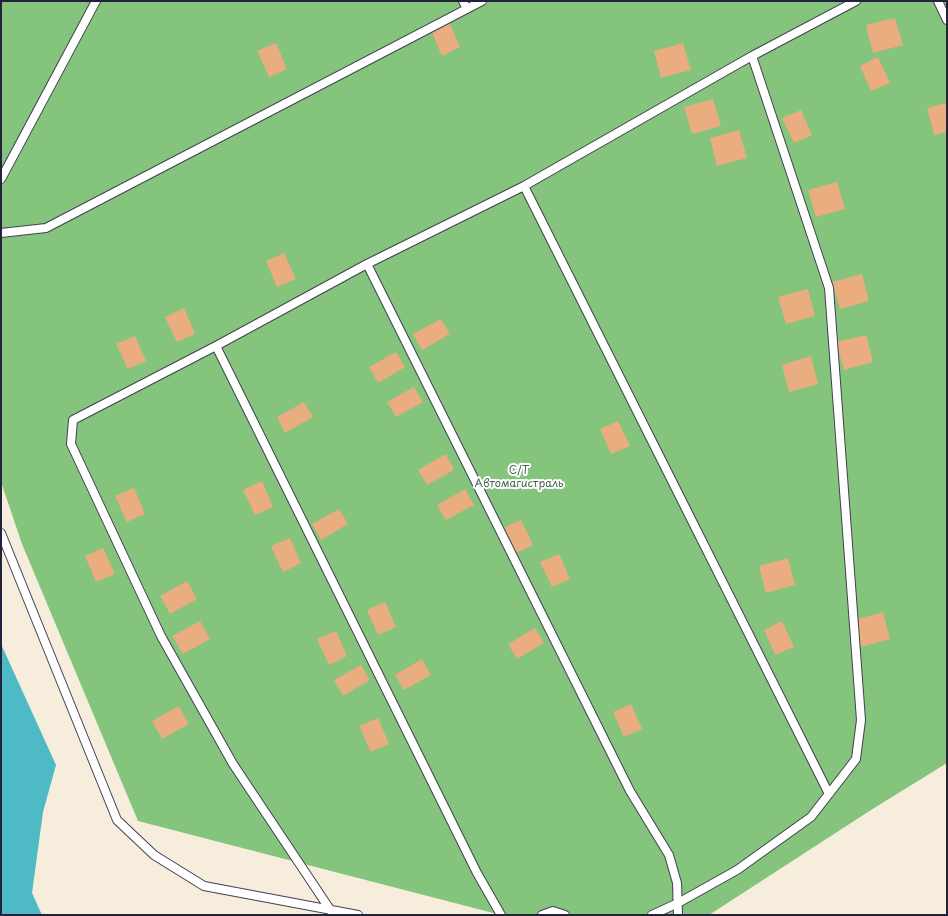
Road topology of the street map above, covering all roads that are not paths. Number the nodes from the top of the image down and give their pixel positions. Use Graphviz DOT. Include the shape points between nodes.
graph roads {
  1 [pos="96,1"];
  2 [pos="482,1"];
  3 [pos="856,1"];
  4 [pos="938,1"];
  5 [pos="465,5"];
  6 [pos="947,20"];
  7 [pos="752,56"];
  8 [pos="1,179"];
  9 [pos="524,186"];
  10 [pos="1,233"];
  11 [pos="367,264"];
  12 [pos="216,346"];
  13 [pos="1,533"];
  14 [pos="829,794"];
  15 [pos="678,903"];
  16 [pos="331,911"];
  17 [pos="358,915"];
  18 [pos="501,915"];
  19 [pos="542,915"];
  20 [pos="565,915"];
  21 [pos="652,915"];
  22 [pos="678,915"];
  1 -- 8 [label="lane"];
  2 -- 5 [label="lane"];
  3 -- 7 [label="lane"];
  4 -- 6 [label="lane"];
  5 -- 10 [label="lane" via="46,228"];
  7 -- 9 [label="lane"];
  7 -- 14 [label="lane" via="829,288 861,720 856,759"];
  9 -- 11 [label="lane"];
  9 -- 14 [label="lane"];
  11 -- 12 [label="lane"];
  11 -- 15 [label="lane" via="630,791 669,855 677,882"];
  12 -- 16 [label="lane" via="73,420 71,444 161,636 233,764"];
  12 -- 18 [label="lane" via="477,873"];
  13 -- 16 [label="lane" via="118,820 154,855 204,886"];
  14 -- 15 [label="lane" via="811,817 737,870"];
  15 -- 21 [label="lane"];
  15 -- 22 [label="lane"];
  16 -- 17 [label="lane"];
  19 -- 20 [label="lane" via="553,911"];
}
